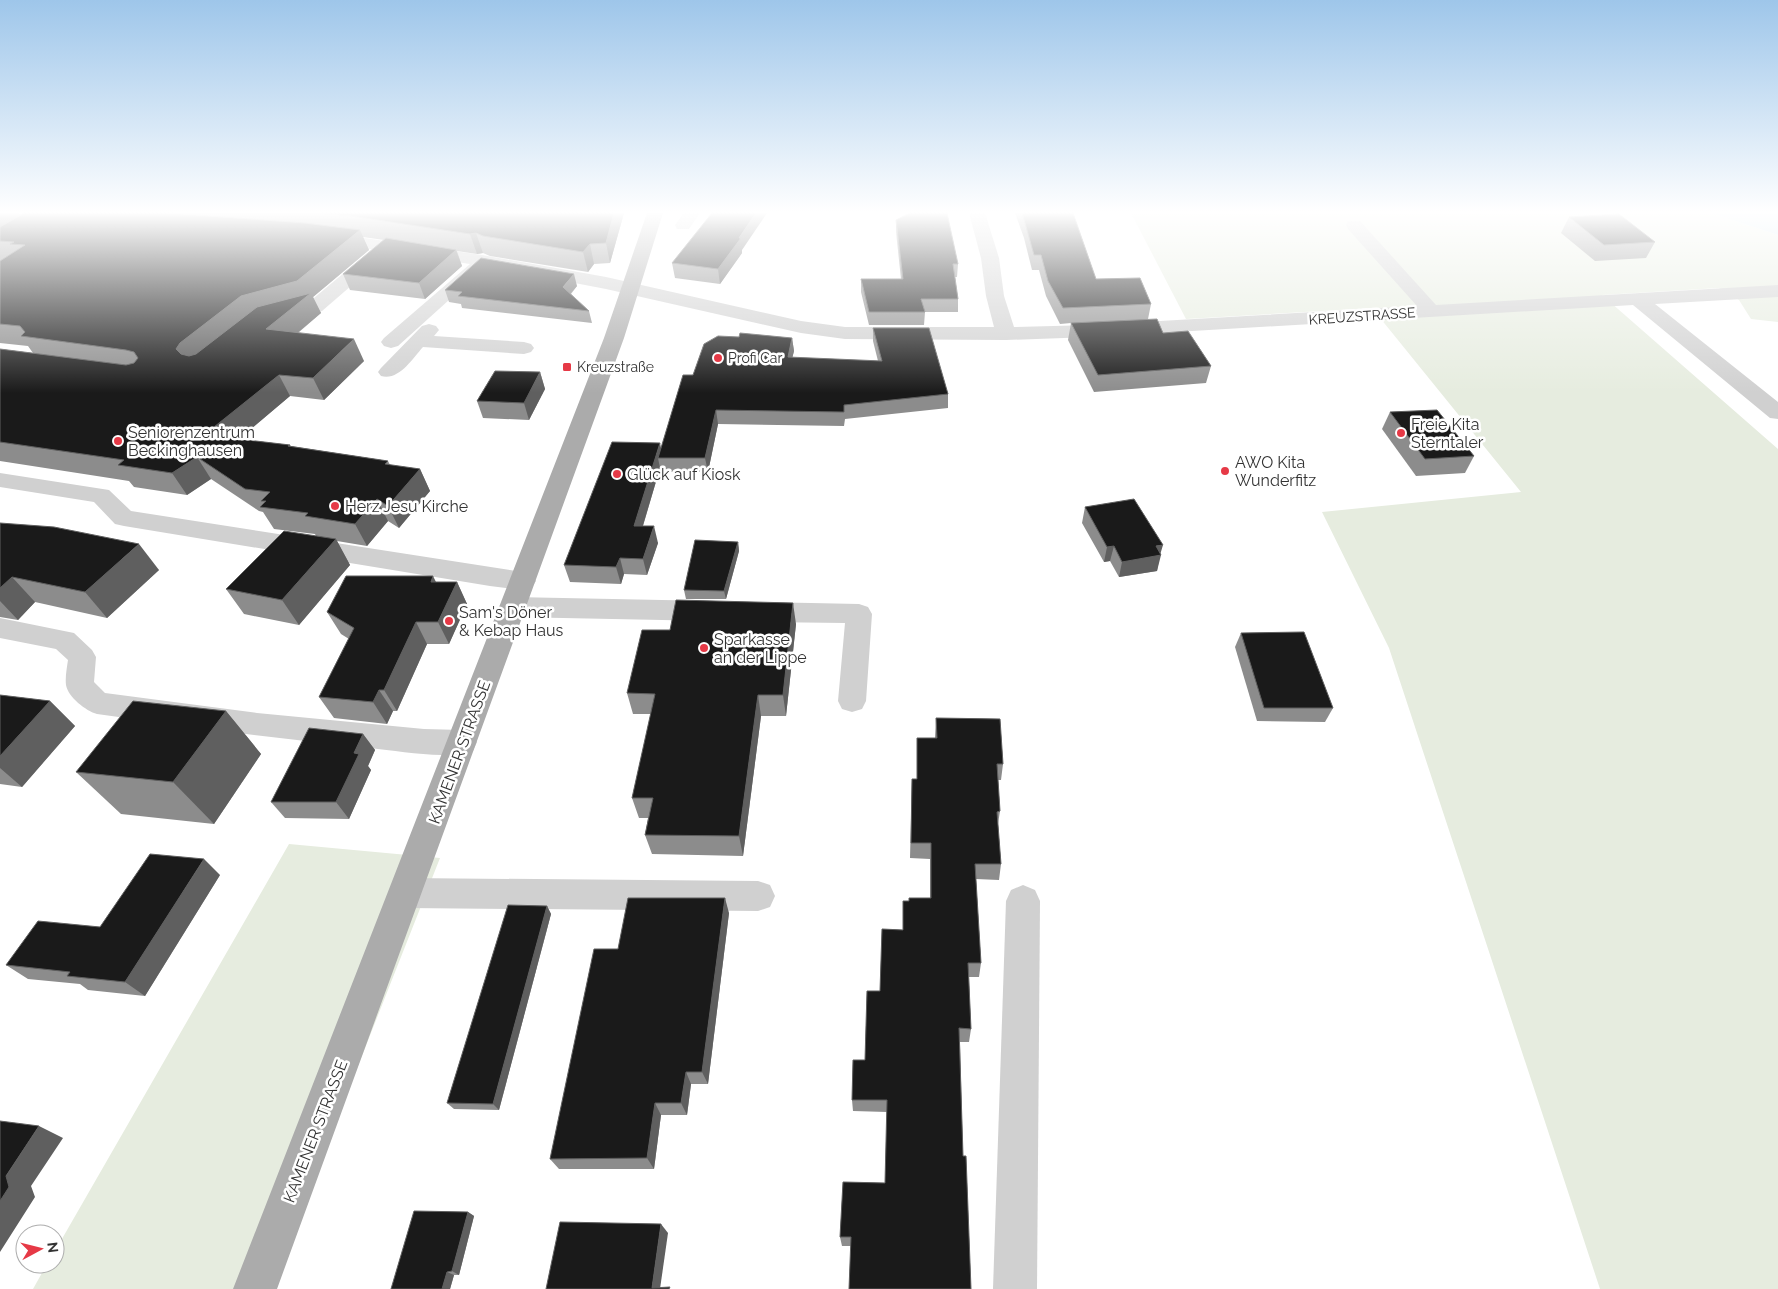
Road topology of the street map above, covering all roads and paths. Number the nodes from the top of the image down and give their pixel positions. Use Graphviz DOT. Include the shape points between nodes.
graph roads {
  1 [pos="356,273"];
  2 [pos="467,273"];
  3 [pos="554,273"];
  4 [pos="635,273"];
  5 [pos="992,273"];
  6 [pos="1397,273"];
  7 [pos="630,287"];
  8 [pos="1778,291"];
  9 [pos="1637,299"];
  10 [pos="431,306"];
  11 [pos="1431,311"];
  12 [pos="270,320"];
  13 [pos="1006,334"];
  14 [pos="418,341"];
  15 [pos="390,342"];
  16 [pos="524,348"];
  17 [pos="388,372"];
  18 [pos="1778,412"];
  19 [pos="0,480"];
  20 [pos="518,594"];
  21 [pos="0,628"];
  22 [pos="852,701"];
  23 [pos="462,742"];
  24 [pos="406,893"];
  25 [pos="758,896"];
  26 [pos="1023,901"];
  27 [pos="255,1289"];
  28 [pos="1015,1289"];
  1 -- 12 [label="street" via="315,307"];
  2 -- 10 [label="street"];
  3 -- 7 [label="street, KREUZSTRASSE"];
  4 -- 7 [label="main road, KAMENER STRASSE"];
  5 -- 13 [label="street"];
  6 -- 11 [label="street"];
  7 -- 13 [label="street, KREUZSTRASSE" via="801,327 844,332"];
  7 -- 20 [label="main road, KAMENER STRASSE"];
  8 -- 9 [label="street, KREUZSTRASSE"];
  9 -- 11 [label="street, KREUZSTRASSE"];
  9 -- 18 [label="street"];
  10 -- 14 [label="street" via="440,319"];
  10 -- 15 [label="street"];
  11 -- 13 [label="street, KREUZSTRASSE"];
  14 -- 16 [label="street"];
  14 -- 17 [label="street"];
  19 -- 20 [label="street" via="101,495 124,518 490,578"];
  20 -- 22 [label="street" via="859,614"];
  20 -- 23 [label="main road, KAMENER STRASSE"];
  21 -- 23 [label="street" via="64,640 82,657 80,685 97,703 257,725"];
  23 -- 24 [label="main road, KAMENER STRASSE"];
  24 -- 25 [label="street"];
  24 -- 27 [label="main road, KAMENER STRASSE"];
  26 -- 28 [label="street"];
}
